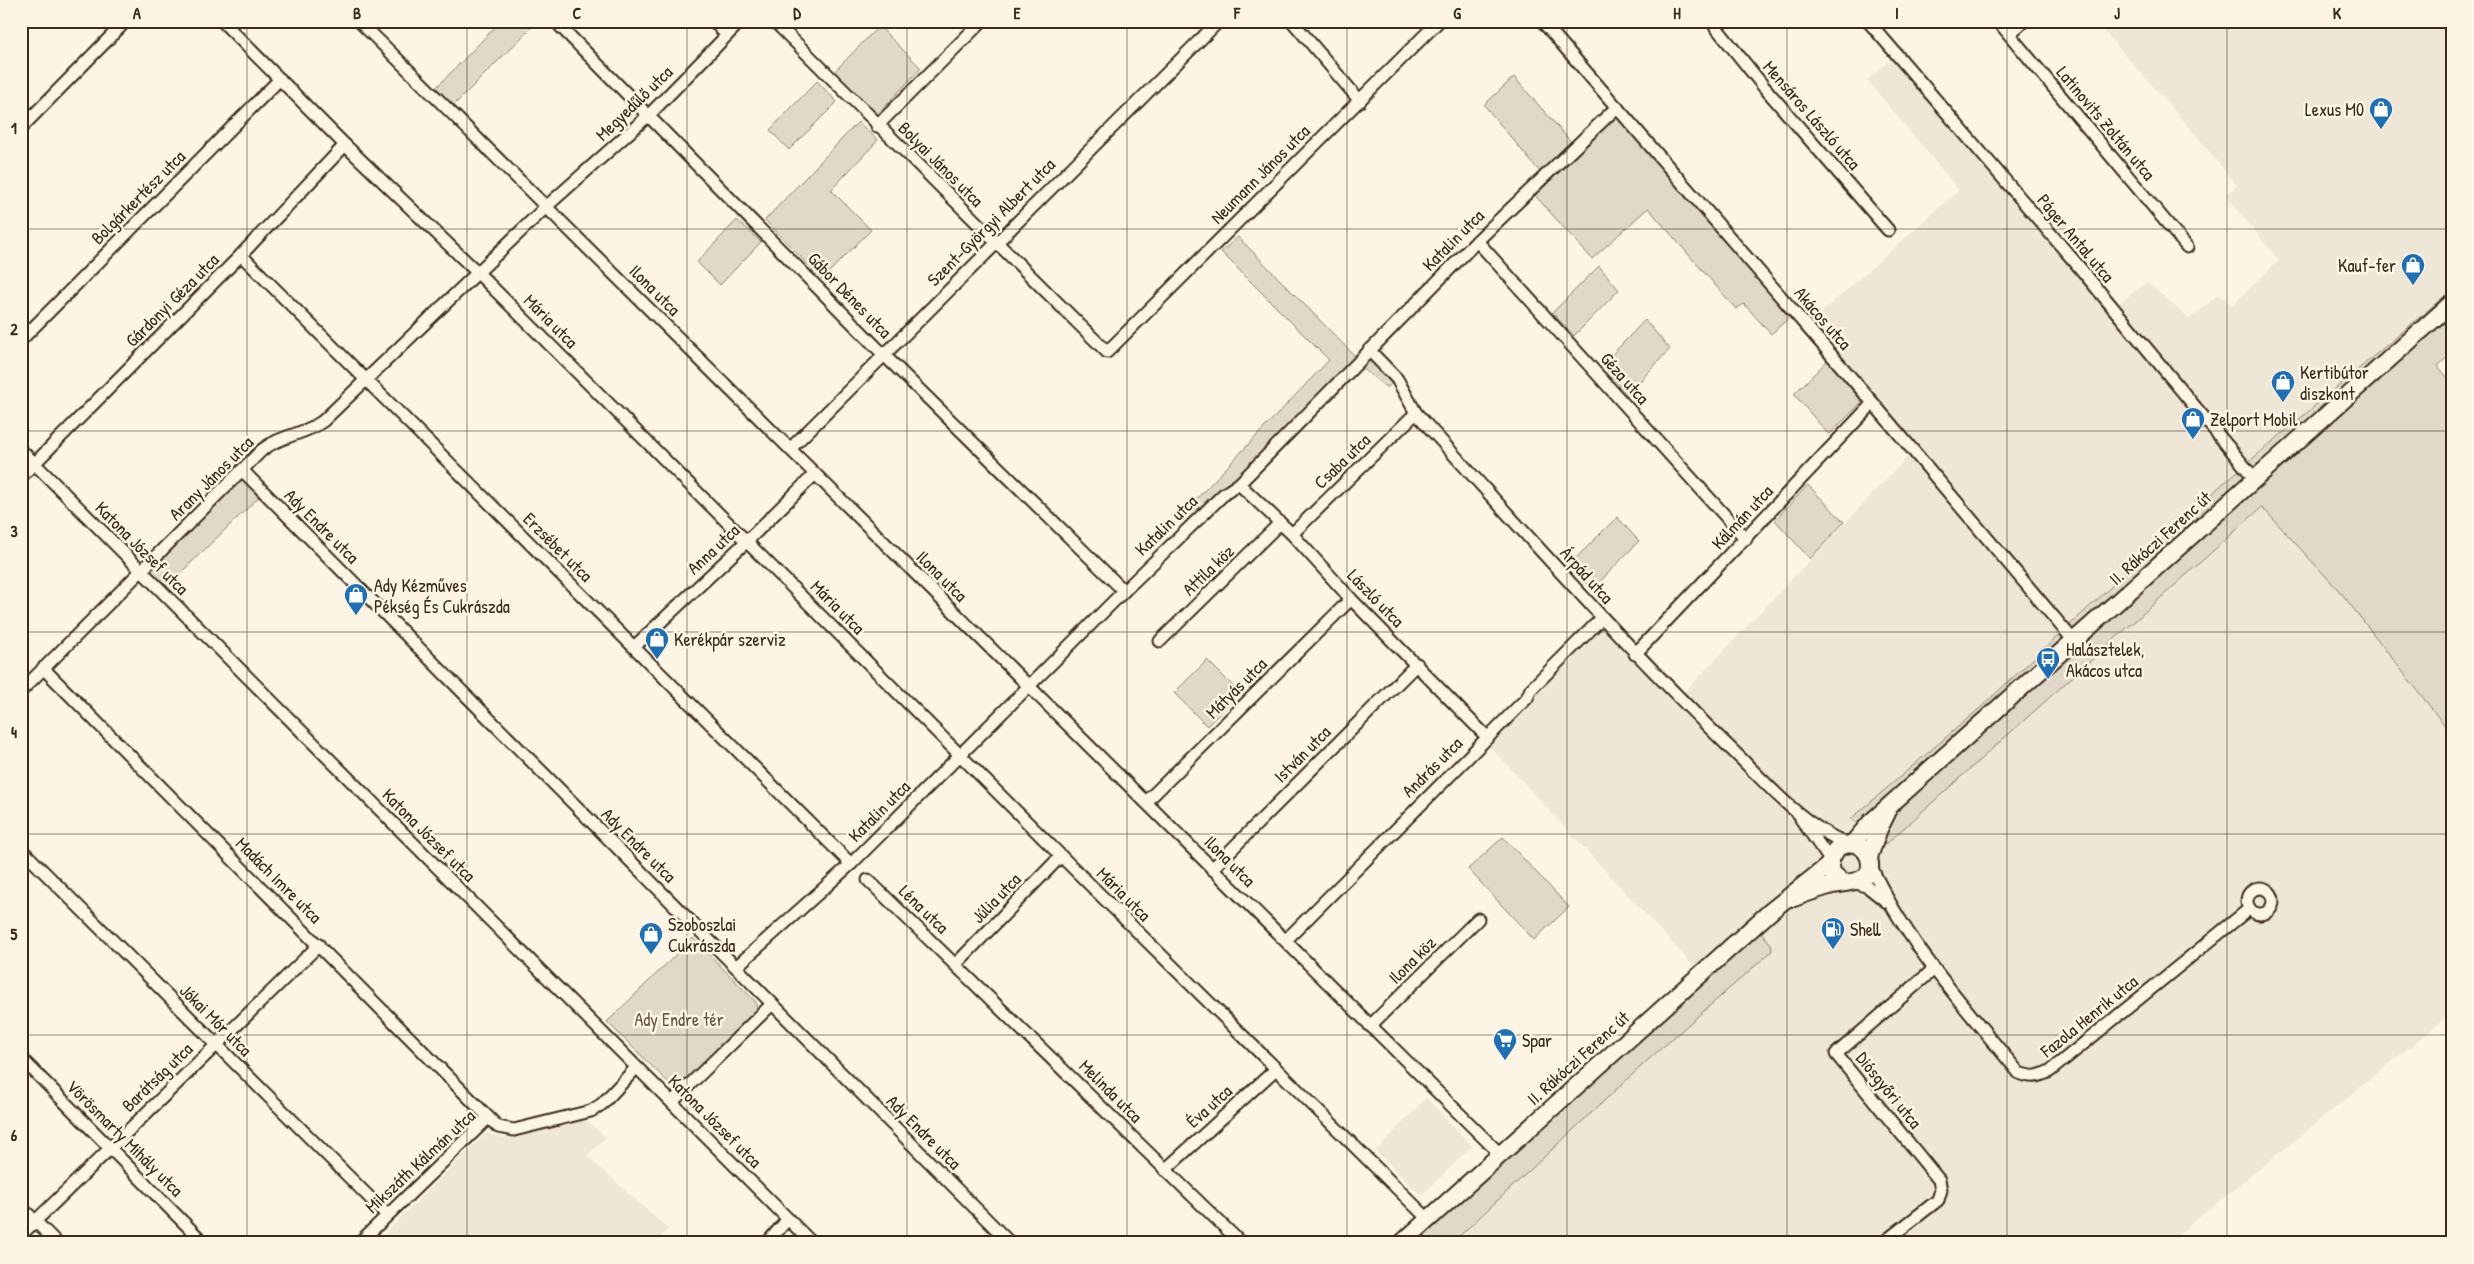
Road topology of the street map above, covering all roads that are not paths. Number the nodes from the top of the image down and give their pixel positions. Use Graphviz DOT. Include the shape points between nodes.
graph roads {
  1 [pos="126,21"];
  2 [pos="222,21"];
  3 [pos="359,21"];
  4 [pos="555,21"];
  5 [pos="713,21"];
  6 [pos="741,21"];
  7 [pos="774,21"];
  8 [pos="982,21"];
  9 [pos="1219,21"];
  10 [pos="1292,21"];
  11 [pos="1439,21"];
  12 [pos="1559,21"];
  13 [pos="1711,21"];
  14 [pos="1868,21"];
  15 [pos="1998,21"];
  16 [pos="2024,21"];
  17 [pos="1546,25"];
  18 [pos="2009,34"];
  19 [pos="727,35"];
  20 [pos="280,79"];
  21 [pos="1360,101"];
  22 [pos="1617,107"];
  23 [pos="649,115"];
  24 [pos="877,126"];
  25 [pos="21,128"];
  26 [pos="345,145"];
  27 [pos="547,206"];
  28 [pos="1888,230"];
  29 [pos="1477,241"];
  30 [pos="995,243"];
  31 [pos="2187,247"];
  32 [pos="241,255"];
  33 [pos="477,272"];
  34 [pos="2453,302"];
  35 [pos="21,340"];
  36 [pos="1369,350"];
  37 [pos="1107,352"];
  38 [pos="883,354"];
  39 [pos="365,381"];
  40 [pos="1873,403"];
  41 [pos="1416,413"];
  42 [pos="790,449"];
  43 [pos="21,450"];
  44 [pos="34,464"];
  45 [pos="243,471"];
  46 [pos="815,474"];
  47 [pos="21,477"];
  48 [pos="2255,479"];
  49 [pos="1239,484"];
  50 [pos="1280,523"];
  51 [pos="1292,534"];
  52 [pos="1746,539"];
  53 [pos="747,541"];
  54 [pos="141,572"];
  55 [pos="1124,591"];
  56 [pos="1351,599"];
  57 [pos="1602,618"];
  58 [pos="1160,641"];
  59 [pos="2074,641"];
  60 [pos="634,647"];
  61 [pos="1635,654"];
  62 [pos="1417,664"];
  63 [pos="43,668"];
  64 [pos="1028,687"];
  65 [pos="21,691"];
  66 [pos="1487,736"];
  67 [pos="960,755"];
  68 [pos="1146,802"];
  69 [pos="1894,803"];
  70 [pos="1794,810"];
  71 [pos="1849,843"];
  72 [pos="21,849"];
  73 [pos="1061,856"];
  74 [pos="1870,861"];
  75 [pos="1830,863"];
  76 [pos="851,864"];
  77 [pos="1212,869"];
  78 [pos="868,880"];
  79 [pos="1850,883"];
  80 [pos="1782,903"];
  81 [pos="1889,903"];
  82 [pos="2249,909"];
  83 [pos="1478,920"];
  84 [pos="1286,940"];
  85 [pos="319,945"];
  86 [pos="956,964"];
  87 [pos="737,966"];
  88 [pos="1934,969"];
  89 [pos="772,1004"];
  90 [pos="1370,1026"];
  91 [pos="216,1044"];
  92 [pos="21,1058"];
  93 [pos="636,1068"];
  94 [pos="1276,1069"];
  95 [pos="672,1102"];
  96 [pos="488,1118"];
  97 [pos="110,1147"];
  98 [pos="1501,1155"];
  99 [pos="1166,1170"];
  100 [pos="21,1207"];
  101 [pos="387,1215"];
  102 [pos="788,1219"];
  103 [pos="1428,1219"];
  104 [pos="35,1221"];
  105 [pos="21,1235"];
  106 [pos="57,1243"];
  107 [pos="204,1243"];
  108 [pos="359,1243"];
  109 [pos="766,1243"];
  110 [pos="812,1243"];
  111 [pos="1010,1243"];
  112 [pos="1241,1243"];
  113 [pos="1402,1243"];
  114 [pos="1884,1243"];
  1 -- 25 [label="street"];
  2 -- 20 [label="street, Mária utca"];
  3 -- 27 [label="street, Ilona utca"];
  4 -- 23 [label="street, Gábor Dénes utca"];
  5 -- 19 [label="street"];
  6 -- 19 [label="street, Megyedűlő utca"];
  7 -- 24 [label="street, Bolyai János utca"];
  8 -- 24 [label="street"];
  9 -- 30 [label="street, Szent-Györgyi Albert utca"];
  10 -- 21 [label="street"];
  11 -- 21 [label="street, Neumann János utca"];
  12 -- 17 [label="street"];
  13 -- 28 [label="street, Mensáros László utca"];
  14 -- 48 [label="street, Páger Antal utca"];
  15 -- 18 [label="street, Latinovits Zoltán utca"];
  16 -- 18 [label="street"];
  17 -- 22 [label="street, Akácos utca"];
  18 -- 31 [label="street, Latinovits Zoltán utca"];
  19 -- 23 [label="street, Megyedűlő utca"];
  20 -- 26 [label="street, Mária utca"];
  20 -- 35 [label="street, Bolgárkertész utca"];
  21 -- 37 [label="street, Neumann János utca"];
  22 -- 29 [label="street, Katalin utca"];
  22 -- 40 [label="street, Akácos utca"];
  23 -- 27 [label="street, Megyedűlő utca"];
  23 -- 38 [label="street, Gábor Dénes utca"];
  24 -- 30 [label="street, Bolyai János utca"];
  26 -- 32 [label="street, Gárdonyi Géza utca"];
  26 -- 33 [label="street, Mária utca"];
  27 -- 33 [label="street, Arany János utca"];
  27 -- 42 [label="street, Ilona utca"];
  29 -- 36 [label="street, Katalin utca"];
  29 -- 52 [label="street, Géza utca"];
  30 -- 37 [label="street, Bolyai János utca"];
  30 -- 38 [label="street, Szent-Györgyi Albert utca"];
  32 -- 39 [label="street, Erzsébet utca"];
  32 -- 44 [label="street, Gárdonyi Géza utca"];
  33 -- 39 [label="street, Arany János utca"];
  33 -- 53 [label="street, Mária utca"];
  34 -- 48 [label="main road, II. Rákóczi Ferenc út"];
  36 -- 41 [label="street, Árpád utca" via="1397,379"];
  36 -- 49 [label="street, Katalin utca"];
  38 -- 42 [label="street, Szent-Györgyi Albert utca"];
  38 -- 55 [label="street, Gábor Dénes utca"];
  39 -- 45 [label="street, Arany János utca" via="313,429 272,442"];
  39 -- 60 [label="street, Erzsébet utca"];
  40 -- 52 [label="street, Kálmán utca"];
  40 -- 59 [label="street, Akácos utca"];
  41 -- 51 [label="street, Csaba utca"];
  41 -- 57 [label="street, Árpád utca"];
  42 -- 46 [label="street, Ilona utca"];
  43 -- 44 [label="street, Katona József utca"];
  44 -- 47 [label="street, Gárdonyi Géza utca"];
  44 -- 54 [label="street, Katona József utca"];
  45 -- 54 [label="street, Arany János utca"];
  45 -- 87 [label="street, Ady Endre utca"];
  46 -- 53 [label="street, Anna utca"];
  46 -- 64 [label="street, Ilona utca"];
  48 -- 59 [label="main road, II. Rákóczi Ferenc út"];
  49 -- 50 [label="street, László utca"];
  49 -- 55 [label="street, Katalin utca" via="1224,494"];
  50 -- 51 [label="street, László utca"];
  50 -- 58 [label="street, Attila köz"];
  51 -- 56 [label="street, László utca"];
  52 -- 61 [label="street, Kálmán utca"];
  53 -- 60 [label="street, Anna utca"];
  53 -- 67 [label="street, Mária utca"];
  54 -- 63 [label="street, Arany János utca"];
  54 -- 93 [label="street, Katona József utca"];
  55 -- 64 [label="street, Katalin utca"];
  56 -- 62 [label="street, László utca"];
  56 -- 68 [label="street, Mátyás utca"];
  57 -- 61 [label="street, Árpád utca"];
  57 -- 66 [label="street, András utca" via="1531,689 1528,698"];
  59 -- 69 [label="main road, II. Rákóczi Ferenc út"];
  60 -- 76 [label="street, Erzsébet utca"];
  61 -- 70 [label="street, Árpád utca"];
  62 -- 66 [label="street, László utca"];
  62 -- 77 [label="street, István utca"];
  63 -- 65 [label="street, Arany János utca"];
  63 -- 85 [label="street, Madách Imre utca"];
  64 -- 67 [label="street, Katalin utca"];
  64 -- 68 [label="street, Ilona utca"];
  66 -- 84 [label="street, András utca"];
  67 -- 73 [label="street, Mária utca"];
  67 -- 76 [label="street, Katalin utca"];
  68 -- 77 [label="street, Ilona utca"];
  69 -- 71 [label="main road, II. Rákóczi Ferenc út"];
  69 -- 74 [label="main road, II. Rákóczi Ferenc út" via="1879,828"];
  70 -- 71 [label="street, Árpád utca" via="1831,837"];
  70 -- 75 [label="street, Árpád utca"];
  71 -- 74 [label="main road" via="1866,850"];
  71 -- 75 [label="main road, II. Rákóczi Ferenc út" via="1832,853"];
  72 -- 91 [label="street, Jókai Mór utca"];
  73 -- 86 [label="street, Júlia utca"];
  73 -- 94 [label="street, Mária utca"];
  74 -- 79 [label="main road, II. Rákóczi Ferenc út" via="1866,876"];
  74 -- 81 [label="street"];
  75 -- 79 [label="main road" via="1837,879"];
  75 -- 80 [label="main road, II. Rákóczi Ferenc út"];
  76 -- 87 [label="street, Katalin utca"];
  77 -- 84 [label="street, Ilona utca"];
  78 -- 86 [label="street, Léna utca"];
  79 -- 80 [label="main road, II. Rákóczi Ferenc út"];
  79 -- 81 [label="street" via="1868,887"];
  80 -- 98 [label="main road, II. Rákóczi Ferenc út"];
  81 -- 88 [label="street, Fazola Henrik utca"];
  82 -- 88 [label="street, Fazola Henrik utca" via="2050,1071 2038,1077 2019,1073"];
  83 -- 90 [label="street, Ilona köz"];
  84 -- 90 [label="street, Ilona utca"];
  85 -- 91 [label="street, Barátság utca"];
  85 -- 96 [label="street, Madách Imre utca"];
  86 -- 99 [label="street, Melinda utca"];
  87 -- 89 [label="street, Ady Endre utca"];
  88 -- 114 [label="street, Diósgyőri utca" via="1836,1054 1939,1180 1938,1200"];
  89 -- 95 [label="street"];
  89 -- 111 [label="street, Ady Endre utca"];
  90 -- 98 [label="street, Ilona utca"];
  91 -- 97 [label="street, Barátság utca"];
  91 -- 101 [label="street, Jókai Mór utca"];
  92 -- 97 [label="street, Vörösmarty Mihály utca"];
  93 -- 95 [label="street, Katona József utca"];
  93 -- 96 [label="street, Mikszáth Kálmán utca" via="592,1111 514,1130 498,1128"];
  94 -- 99 [label="street, Éva utca"];
  94 -- 103 [label="street, Mária utca"];
  95 -- 102 [label="street, Katona József utca"];
  96 -- 101 [label="street, Mikszáth Kálmán utca"];
  97 -- 104 [label="street, Barátság utca"];
  97 -- 107 [label="street, Vörösmarty Mihály utca"];
  98 -- 103 [label="main road, II. Rákóczi Ferenc út"];
  99 -- 112 [label="street, Melinda utca"];
  100 -- 104 [label="street"];
  101 -- 108 [label="street, Mikszáth Kálmán utca"];
  102 -- 109 [label="street"];
  102 -- 110 [label="street, Katona József utca"];
  103 -- 113 [label="main road, II. Rákóczi Ferenc út"];
  104 -- 105 [label="street, Barátság utca"];
  104 -- 106 [label="street"];
}
